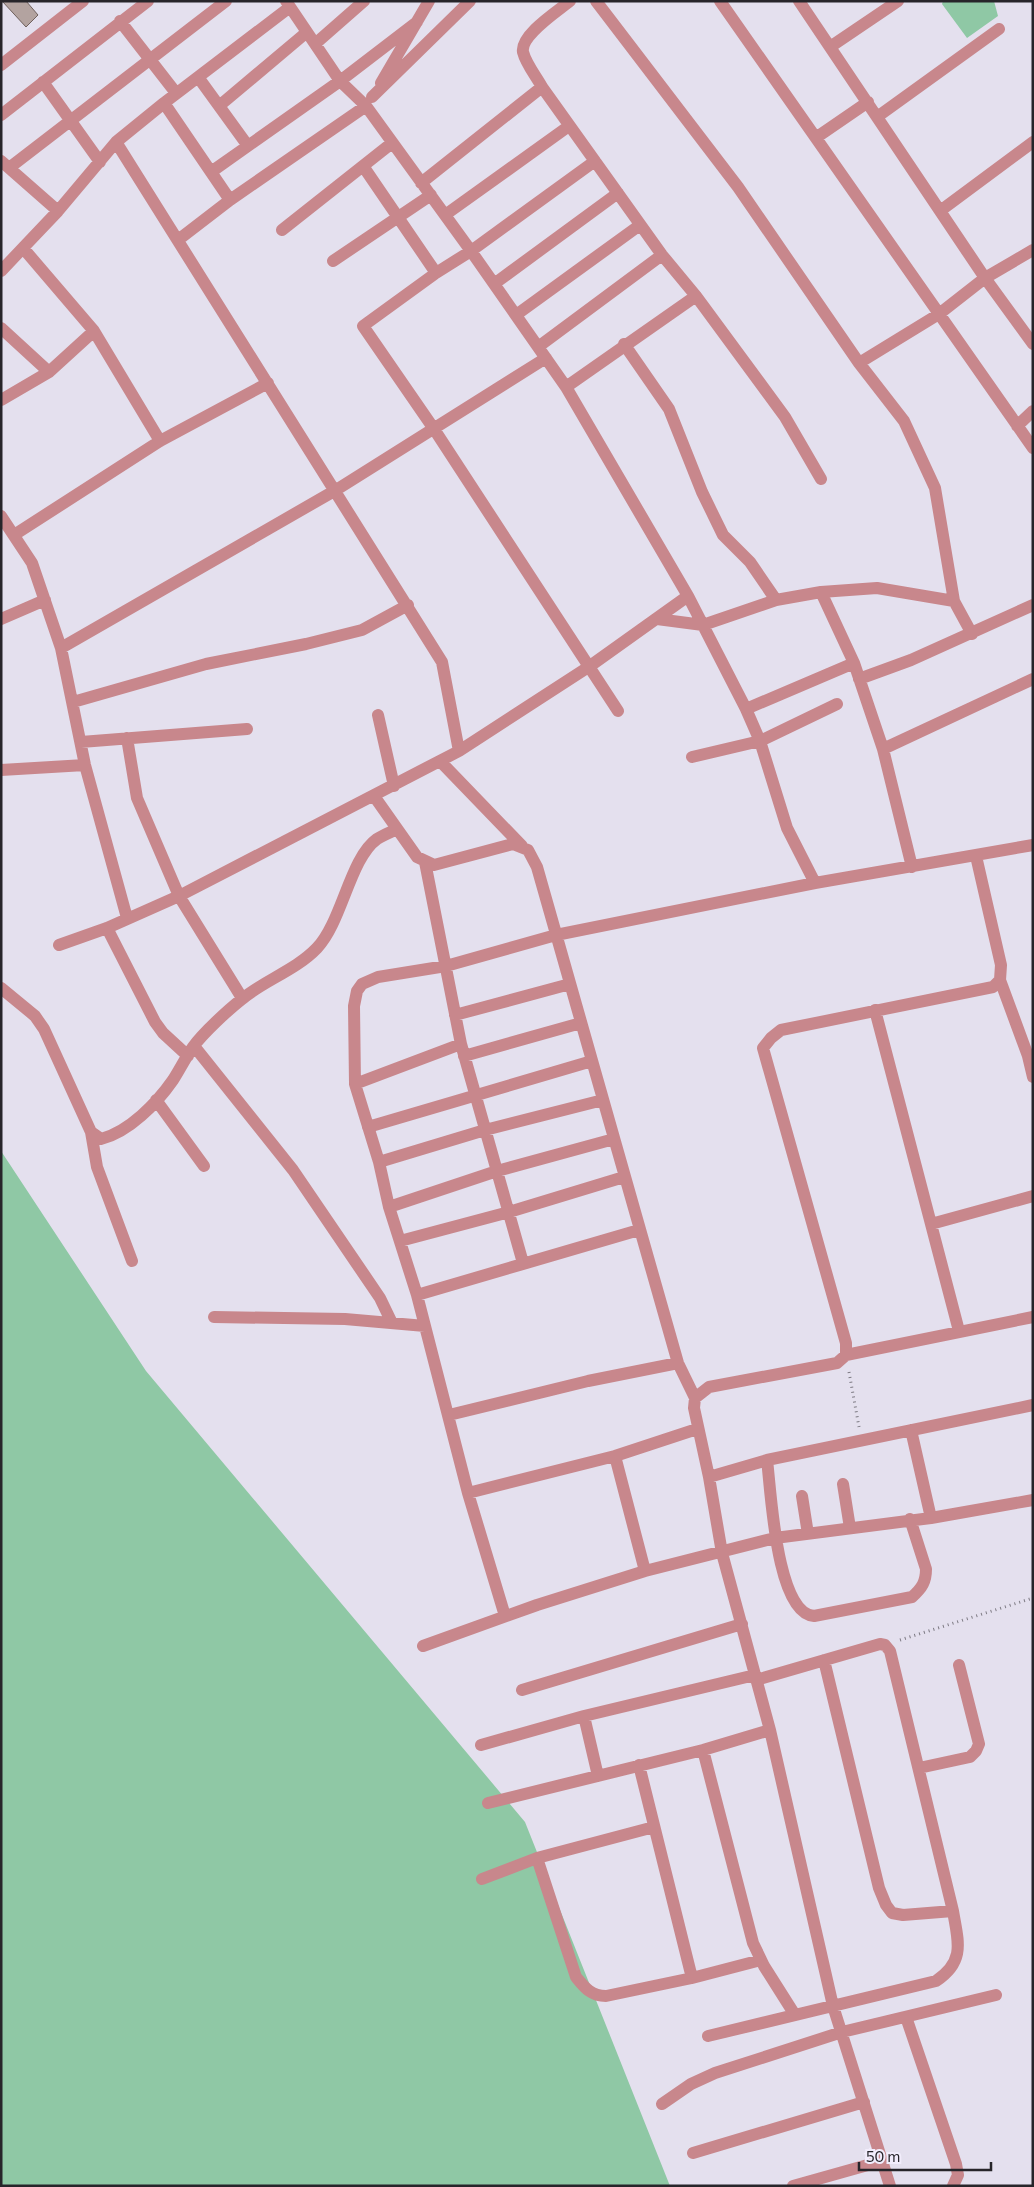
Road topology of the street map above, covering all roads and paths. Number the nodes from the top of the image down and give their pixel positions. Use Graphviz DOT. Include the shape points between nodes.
graph roads {
  1 [pos="83,1"];
  2 [pos="148,1"];
  3 [pos="226,1"];
  4 [pos="364,1"];
  5 [pos="429,1"];
  6 [pos="470,1"];
  7 [pos="570,1"];
  8 [pos="596,1"];
  9 [pos="720,1"];
  10 [pos="798,1"];
  11 [pos="898,1"];
  12 [pos="288,4"];
  13 [pos="120,21"];
  14 [pos="417,22"];
  15 [pos="999,29"];
  16 [pos="307,32"];
  17 [pos="315,44"];
  18 [pos="830,47"];
  19 [pos="149,59"];
  20 [pos="1,65"];
  21 [pos="198,77"];
  22 [pos="340,81"];
  23 [pos="42,82"];
  24 [pos="542,87"];
  25 [pos="176,93"];
  26 [pos="868,102"];
  27 [pos="164,103"];
  28 [pos="219,106"];
  29 [pos="366,106"];
  30 [pos="1,115"];
  31 [pos="877,117"];
  32 [pos="71,122"];
  33 [pos="569,126"];
  34 [pos="817,137"];
  35 [pos="116,142"];
  36 [pos="1033,142"];
  37 [pos="392,143"];
  38 [pos="248,146"];
  39 [pos="595,161"];
  40 [pos="100,162"];
  41 [pos="5,165"];
  42 [pos="364,166"];
  43 [pos="211,172"];
  44 [pos="421,183"];
  45 [pos="618,194"];
  46 [pos="430,195"];
  47 [pos="230,200"];
  48 [pos="58,210"];
  49 [pos="940,211"];
  50 [pos="445,215"];
  51 [pos="398,217"];
  52 [pos="640,225"];
  53 [pos="282,230"];
  54 [pos="178,240"];
  55 [pos="22,248"];
  56 [pos="1033,250"];
  57 [pos="472,251"];
  58 [pos="662,255"];
  59 [pos="334,261"];
  60 [pos="1,271"];
  61 [pos="436,274"];
  62 [pos="985,278"];
  63 [pos="494,284"];
  64 [pos="696,296"];
  65 [pos="939,314"];
  66 [pos="516,316"];
  67 [pos="1,328"];
  68 [pos="94,331"];
  69 [pos="624,344"];
  70 [pos="1033,344"];
  71 [pos="538,347"];
  72 [pos="546,358"];
  73 [pos="859,363"];
  74 [pos="49,372"];
  75 [pos="268,383"];
  76 [pos="566,387"];
  77 [pos="1,400"];
  78 [pos="1033,411"];
  79 [pos="1017,426"];
  80 [pos="434,429"];
  81 [pos="160,442"];
  82 [pos="1033,448"];
  83 [pos="821,479"];
  84 [pos="336,490"];
  85 [pos="1,516"];
  86 [pos="14,535"];
  87 [pos="822,592"];
  88 [pos="688,596"];
  89 [pos="45,600"];
  90 [pos="776,600"];
  91 [pos="954,601"];
  92 [pos="1033,605"];
  93 [pos="408,606"];
  94 [pos="656,618"];
  95 [pos="1,619"];
  96 [pos="703,626"];
  97 [pos="972,634"];
  98 [pos="61,648"];
  99 [pos="854,663"];
  100 [pos="590,666"];
  101 [pos="860,679"];
  102 [pos="1033,679"];
  103 [pos="72,702"];
  104 [pos="837,704"];
  105 [pos="746,709"];
  106 [pos="618,711"];
  107 [pos="378,714"];
  108 [pos="247,730"];
  109 [pos="127,738"];
  110 [pos="760,741"];
  111 [pos="80,742"];
  112 [pos="883,749"];
  113 [pos="459,751"];
  114 [pos="692,757"];
  115 [pos="440,761"];
  116 [pos="85,765"];
  117 [pos="1,770"];
  118 [pos="394,786"];
  119 [pos="374,796"];
  120 [pos="397,829"];
  121 [pos="1033,845"];
  122 [pos="522,846"];
  123 [pos="976,856"];
  124 [pos="425,862"];
  125 [pos="912,867"];
  126 [pos="815,883"];
  127 [pos="179,896"];
  128 [pos="127,918"];
  129 [pos="107,928"];
  130 [pos="556,935"];
  131 [pos="59,945"];
  132 [pos="446,966"];
  133 [pos="1000,980"];
  134 [pos="570,984"];
  135 [pos="1,988"];
  136 [pos="242,998"];
  137 [pos="875,1010"];
  138 [pos="456,1015"];
  139 [pos="581,1023"];
  140 [pos="463,1050"];
  141 [pos="191,1051"];
  142 [pos="1030,1056"];
  143 [pos="592,1061"];
  144 [pos="1033,1077"];
  145 [pos="355,1084"];
  146 [pos="475,1095"];
  147 [pos="156,1100"];
  148 [pos="603,1100"];
  149 [pos="368,1127"];
  150 [pos="485,1130"];
  151 [pos="91,1132"];
  152 [pos="614,1139"];
  153 [pos="379,1162"];
  154 [pos="204,1166"];
  155 [pos="497,1171"];
  156 [pos="624,1177"];
  157 [pos="1033,1196"];
  158 [pos="389,1207"];
  159 [pos="509,1212"];
  160 [pos="931,1224"];
  161 [pos="639,1230"];
  162 [pos="400,1241"];
  163 [pos="132,1261"];
  164 [pos="523,1263"];
  165 [pos="417,1296"];
  166 [pos="214,1317"];
  167 [pos="1033,1317"];
  168 [pos="392,1323"];
  169 [pos="425,1326"];
  170 [pos="960,1331"];
  171 [pos="846,1355"];
  172 [pos="678,1362"];
  173 [pos="696,1398"];
  174 [pos="1033,1405"];
  175 [pos="449,1415"];
  176 [pos="698,1429"];
  177 [pos="911,1430"];
  178 [pos="861,1440"];
  179 [pos="615,1456"];
  180 [pos="767,1460"];
  181 [pos="709,1477"];
  182 [pos="843,1484"];
  183 [pos="468,1493"];
  184 [pos="802,1496"];
  185 [pos="1033,1500"];
  186 [pos="931,1518"];
  187 [pos="910,1519"];
  188 [pos="850,1528"];
  189 [pos="808,1534"];
  190 [pos="776,1538"];
  191 [pos="722,1553"];
  192 [pos="644,1571"];
  193 [pos="1033,1598"];
  194 [pos="505,1616"];
  195 [pos="742,1624"];
  196 [pos="885,1645"];
  197 [pos="423,1646"];
  198 [pos="824,1660"];
  199 [pos="959,1665"];
  200 [pos="754,1674"];
  201 [pos="522,1690"];
  202 [pos="584,1716"];
  203 [pos="770,1730"];
  204 [pos="481,1745"];
  205 [pos="702,1750"];
  206 [pos="639,1765"];
  207 [pos="919,1768"];
  208 [pos="598,1776"];
  209 [pos="488,1803"];
  210 [pos="654,1827"];
  211 [pos="537,1858"];
  212 [pos="482,1879"];
  213 [pos="954,1911"];
  214 [pos="761,1960"];
  215 [pos="692,1978"];
  216 [pos="996,1995"];
  217 [pos="833,2006"];
  218 [pos="795,2015"];
  219 [pos="906,2017"];
  220 [pos="842,2032"];
  221 [pos="708,2036"];
  222 [pos="864,2102"];
  223 [pos="662,2104"];
  224 [pos="693,2153"];
  225 [pos="882,2161"];
  226 [pos="793,2186"];
  227 [pos="890,2186"];
  228 [pos="953,2186"];
  1 -- 20 [label="street"];
  2 -- 13 [label="street"];
  3 -- 19 [label="street"];
  4 -- 17 [label="street"];
  5 -- 14 [label="street"];
  6 -- 14 [label="street" via="372,98"];
  7 -- 24 [label="street" via="528,36 524,44 526,60"];
  8 -- 73 [label="street" via="738,187"];
  9 -- 34 [label="street"];
  10 -- 18 [label="street"];
  11 -- 18 [label="street"];
  12 -- 16 [label="street"];
  12 -- 21 [label="street"];
  13 -- 19 [label="street"];
  13 -- 23 [label="street"];
  14 -- 22 [label="street"];
  15 -- 31 [label="street"];
  16 -- 17 [label="street"];
  16 -- 28 [label="street"];
  17 -- 22 [label="street"];
  18 -- 26 [label="street"];
  19 -- 25 [label="street"];
  19 -- 32 [label="street"];
  21 -- 25 [label="street"];
  21 -- 28 [label="street"];
  22 -- 29 [label="street"];
  22 -- 38 [label="street"];
  23 -- 30 [label="street"];
  23 -- 32 [label="street"];
  24 -- 33 [label="street"];
  24 -- 44 [label="street"];
  25 -- 27 [label="street"];
  26 -- 31 [label="street"];
  26 -- 34 [label="street"];
  27 -- 35 [label="street"];
  27 -- 43 [label="street"];
  28 -- 38 [label="street"];
  29 -- 37 [label="street"];
  29 -- 47 [label="street"];
  31 -- 49 [label="street"];
  32 -- 40 [label="street"];
  32 -- 41 [label="street"];
  33 -- 39 [label="street"];
  33 -- 50 [label="street"];
  34 -- 65 [label="street"];
  35 -- 40 [label="street"];
  35 -- 54 [label="street"];
  36 -- 49 [label="street"];
  37 -- 42 [label="street"];
  37 -- 44 [label="street"];
  38 -- 43 [label="street"];
  39 -- 45 [label="street"];
  39 -- 57 [label="street"];
  40 -- 48 [label="street"];
  41 -- 48 [label="street"];
  42 -- 51 [label="street"];
  42 -- 53 [label="street"];
  43 -- 47 [label="street"];
  44 -- 46 [label="street"];
  45 -- 52 [label="street"];
  45 -- 63 [label="street"];
  46 -- 50 [label="street"];
  46 -- 51 [label="street"];
  47 -- 54 [label="street"];
  48 -- 55 [label="street"];
  49 -- 62 [label="street"];
  50 -- 57 [label="street"];
  51 -- 59 [label="street"];
  51 -- 61 [label="street"];
  52 -- 58 [label="street"];
  52 -- 66 [label="street"];
  54 -- 75 [label="street"];
  55 -- 60 [label="street"];
  55 -- 68 [label="street"];
  56 -- 62 [label="street"];
  57 -- 61 [label="street"];
  57 -- 63 [label="street"];
  58 -- 64 [label="street"];
  58 -- 71 [label="street"];
  61 -- 80 [label="street" via="363,326"];
  62 -- 65 [label="street"];
  62 -- 70 [label="street"];
  63 -- 66 [label="street"];
  64 -- 69 [label="street"];
  64 -- 83 [label="street" via="786,417"];
  65 -- 73 [label="street"];
  65 -- 79 [label="street"];
  66 -- 71 [label="street"];
  67 -- 74 [label="street"];
  68 -- 74 [label="street"];
  68 -- 81 [label="street"];
  69 -- 76 [label="street"];
  69 -- 90 [label="street" via="669,409 723,535 750,562"];
  71 -- 72 [label="street"];
  72 -- 76 [label="street"];
  72 -- 80 [label="street"];
  73 -- 91 [label="street" via="904,421 935,488"];
  74 -- 77 [label="street"];
  75 -- 81 [label="street"];
  75 -- 84 [label="street"];
  76 -- 88 [label="street"];
  78 -- 79 [label="street"];
  79 -- 82 [label="street"];
  80 -- 84 [label="street"];
  80 -- 100 [label="street"];
  81 -- 86 [label="street"];
  84 -- 93 [label="street"];
  84 -- 98 [label="street"];
  85 -- 86 [label="street"];
  86 -- 89 [label="street" via="32,563"];
  87 -- 90 [label="street"];
  87 -- 91 [label="street" via="877,588"];
  87 -- 99 [label="street"];
  88 -- 94 [label="street"];
  88 -- 96 [label="street"];
  89 -- 95 [label="street"];
  89 -- 98 [label="street"];
  90 -- 96 [label="street"];
  91 -- 97 [label="street"];
  92 -- 97 [label="street"];
  93 -- 103 [label="street" via="362,630 206,664"];
  93 -- 113 [label="street" via="442,662"];
  94 -- 96 [label="street"];
  94 -- 100 [label="street"];
  96 -- 105 [label="street"];
  97 -- 101 [label="street"];
  98 -- 103 [label="street"];
  99 -- 101 [label="street"];
  99 -- 105 [label="street"];
  100 -- 106 [label="street"];
  100 -- 113 [label="street"];
  101 -- 112 [label="street"];
  102 -- 112 [label="street"];
  103 -- 111 [label="street"];
  104 -- 110 [label="street"];
  105 -- 110 [label="street"];
  107 -- 118 [label="street"];
  108 -- 109 [label="street"];
  109 -- 111 [label="street"];
  109 -- 127 [label="street" via="137,798"];
  110 -- 114 [label="street"];
  110 -- 126 [label="street" via="787,828"];
  111 -- 116 [label="street"];
  112 -- 125 [label="street"];
  113 -- 115 [label="street"];
  115 -- 118 [label="street"];
  115 -- 122 [label="street"];
  116 -- 117 [label="street"];
  116 -- 128 [label="street"];
  118 -- 119 [label="street"];
  119 -- 120 [label="street"];
  119 -- 127 [label="street"];
  120 -- 124 [label="street" via="417,857"];
  120 -- 136 [label="street" via="377,839 361,859 330,931 318,948"];
  121 -- 123 [label="street"];
  122 -- 124 [label="street" via="513,844 434,865"];
  122 -- 130 [label="street" via="528,850 537,867"];
  123 -- 125 [label="street"];
  123 -- 133 [label="street" via="1001,964"];
  124 -- 132 [label="street"];
  125 -- 126 [label="street"];
  126 -- 130 [label="street"];
  127 -- 128 [label="street"];
  127 -- 136 [label="street"];
  128 -- 129 [label="street"];
  129 -- 131 [label="street"];
  129 -- 141 [label="street" via="155,1022 163,1033"];
  130 -- 132 [label="street"];
  130 -- 134 [label="street"];
  132 -- 138 [label="street"];
  132 -- 145 [label="street" via="378,977 357,990 354,1006"];
  133 -- 137 [label="street" via="992,987"];
  133 -- 142 [label="street"];
  134 -- 138 [label="street"];
  134 -- 139 [label="street"];
  135 -- 151 [label="street" via="35,1016 44,1029"];
  136 -- 141 [label="street"];
  137 -- 160 [label="street"];
  137 -- 171 [label="street" via="782,1030 762,1048 846,1343"];
  138 -- 140 [label="street"];
  139 -- 140 [label="street"];
  139 -- 143 [label="street"];
  140 -- 145 [label="street"];
  140 -- 146 [label="street"];
  141 -- 147 [label="street"];
  141 -- 168 [label="street" via="293,1170 380,1298"];
  142 -- 144 [label="street"];
  143 -- 146 [label="street"];
  143 -- 148 [label="street"];
  145 -- 149 [label="street"];
  146 -- 149 [label="street"];
  146 -- 150 [label="street"];
  147 -- 151 [label="street" via="112,1136 101,1139"];
  147 -- 154 [label="street"];
  148 -- 150 [label="street"];
  148 -- 152 [label="street"];
  149 -- 153 [label="street"];
  150 -- 153 [label="street"];
  150 -- 155 [label="street"];
  151 -- 163 [label="street" via="96,1167"];
  152 -- 155 [label="street"];
  152 -- 156 [label="street"];
  153 -- 158 [label="street"];
  155 -- 158 [label="street"];
  155 -- 159 [label="street"];
  156 -- 159 [label="street"];
  156 -- 161 [label="street"];
  157 -- 160 [label="street"];
  158 -- 162 [label="street"];
  159 -- 162 [label="street"];
  159 -- 164 [label="street"];
  160 -- 170 [label="street"];
  161 -- 164 [label="street"];
  161 -- 172 [label="street"];
  162 -- 165 [label="street"];
  164 -- 165 [label="street"];
  165 -- 169 [label="street"];
  166 -- 168 [label="street"];
  167 -- 170 [label="street"];
  168 -- 169 [label="street"];
  169 -- 175 [label="street"];
  170 -- 171 [label="street"];
  171 -- 173 [label="street" via="837,1363 709,1387"];
  171 -- 178 [label="path"];
  172 -- 173 [label="street"];
  172 -- 175 [label="street"];
  173 -- 176 [label="street" via="694,1408"];
  174 -- 177 [label="street"];
  175 -- 183 [label="street"];
  176 -- 179 [label="street"];
  176 -- 181 [label="street"];
  177 -- 178 [label="street"];
  177 -- 186 [label="street"];
  178 -- 180 [label="street"];
  179 -- 183 [label="street"];
  179 -- 192 [label="street"];
  180 -- 181 [label="street"];
  180 -- 190 [label="street"];
  181 -- 191 [label="street"];
  182 -- 188 [label="street"];
  183 -- 194 [label="street"];
  184 -- 189 [label="street"];
  185 -- 186 [label="street"];
  186 -- 187 [label="street"];
  187 -- 188 [label="street"];
  187 -- 190 [label="street" via="926,1569 922,1588 912,1597 814,1616 798,1609 790,1596"];
  188 -- 189 [label="street"];
  189 -- 190 [label="street"];
  190 -- 191 [label="street"];
  191 -- 192 [label="street"];
  191 -- 195 [label="street"];
  192 -- 194 [label="street"];
  193 -- 196 [label="path"];
  194 -- 197 [label="street"];
  195 -- 200 [label="street"];
  195 -- 201 [label="street"];
  196 -- 198 [label="street"];
  196 -- 207 [label="street" via="890,1651"];
  198 -- 200 [label="street"];
  198 -- 213 [label="street" via="886,1905 892,1913 903,1915"];
  199 -- 207 [label="street" via="979,1744 970,1757"];
  200 -- 202 [label="street"];
  200 -- 203 [label="street"];
  202 -- 204 [label="street"];
  202 -- 208 [label="street"];
  203 -- 205 [label="street"];
  203 -- 217 [label="street"];
  205 -- 206 [label="street"];
  205 -- 214 [label="street" via="753,1943"];
  206 -- 208 [label="street"];
  206 -- 210 [label="street"];
  207 -- 213 [label="street"];
  208 -- 209 [label="street"];
  210 -- 211 [label="street"];
  210 -- 215 [label="street"];
  211 -- 212 [label="street"];
  211 -- 215 [label="street" via="576,1977 587,1990 596,1996 606,1996"];
  213 -- 217 [label="street" via="958,1946 949,1972 936,1980"];
  214 -- 215 [label="street"];
  214 -- 218 [label="street"];
  216 -- 219 [label="street"];
  217 -- 218 [label="street"];
  217 -- 220 [label="street"];
  218 -- 221 [label="street"];
  219 -- 220 [label="street"];
  219 -- 228 [label="street" via="956,2164 958,2175"];
  220 -- 222 [label="street"];
  220 -- 223 [label="street" via="715,2073 691,2084"];
  222 -- 224 [label="street"];
  222 -- 225 [label="street"];
  225 -- 226 [label="street"];
  225 -- 227 [label="street"];
}
